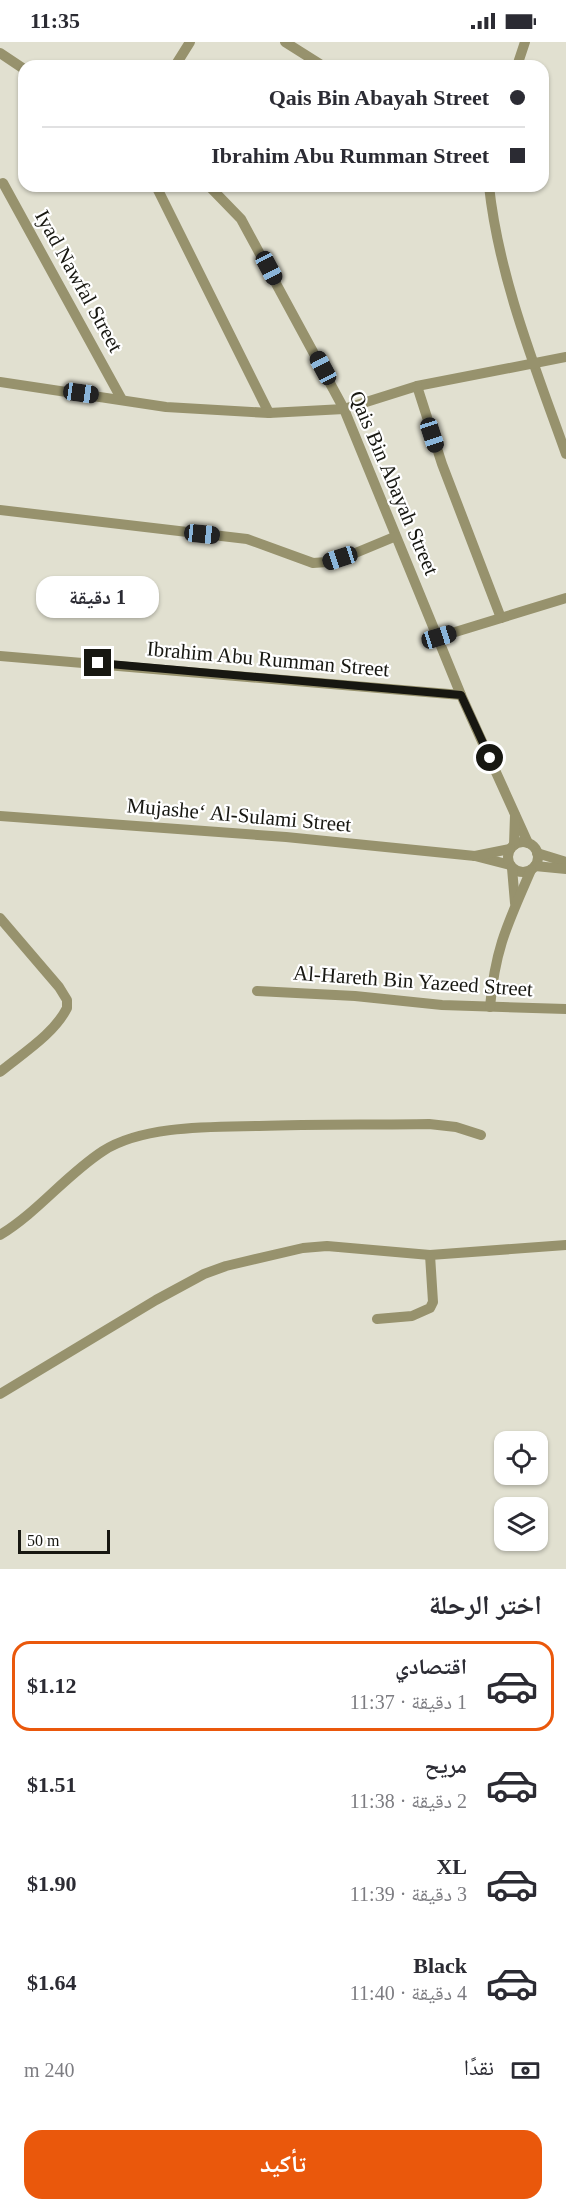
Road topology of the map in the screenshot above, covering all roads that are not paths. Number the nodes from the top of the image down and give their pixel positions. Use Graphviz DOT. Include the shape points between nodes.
graph roads {
  1 [pos="190,42"];
  2 [pos="285,42"];
  3 [pos="525,42"];
  4 [pos="0,53"];
  5 [pos="179,60"];
  6 [pos="314,60"];
  7 [pos="519,60"];
  8 [pos="18,65"];
  9 [pos="3,183"];
  10 [pos="159,192"];
  11 [pos="215,192"];
  12 [pos="490,192"];
  13 [pos="566,357"];
  14 [pos="536,362"];
  15 [pos="0,382"];
  16 [pos="417,386"];
  17 [pos="121,398"];
  18 [pos="344,409"];
  19 [pos="269,413"];
  20 [pos="566,454"];
  21 [pos="0,510"];
  22 [pos="394,537"];
  23 [pos="566,598"];
  24 [pos="501,618"];
  25 [pos="439,637"];
  26 [pos="0,656"];
  27 [pos="461,695"];
  28 [pos="515,812"];
  29 [pos="0,816"];
  30 [pos="528,843"];
  31 [pos="512,847"];
  32 [pos="537,853"];
  33 [pos="475,856"];
  34 [pos="566,861"];
  35 [pos="511,867"];
  36 [pos="533,868"];
  37 [pos="566,869"];
  38 [pos="515,903"];
  39 [pos="0,918"];
  40 [pos="257,991"];
  41 [pos="490,1007"];
  42 [pos="566,1010"];
  43 [pos="0,1072"];
  44 [pos="481,1135"];
  45 [pos="0,1235"];
  46 [pos="566,1245"];
  47 [pos="430,1255"];
  48 [pos="377,1319"];
  49 [pos="0,1394"];
  1 -- 5 [label="street"];
  2 -- 6 [label="street"];
  3 -- 7 [label="street"];
  4 -- 8 [label="street"];
  9 -- 17 [label="street, Iyad Nawfal Street"];
  10 -- 19 [label="street"];
  11 -- 18 [label="street, Qais Bin Abayah Street" via="242,219"];
  12 -- 14 [label="street" via="518,318"];
  13 -- 14 [label="street"];
  14 -- 16 [label="street"];
  14 -- 20 [label="street"];
  15 -- 17 [label="street"];
  16 -- 18 [label="street"];
  16 -- 24 [label="street" via="442,464"];
  17 -- 19 [label="street" via="166,407"];
  18 -- 19 [label="street"];
  18 -- 22 [label="street, Qais Bin Abayah Street"];
  21 -- 22 [label="street" via="247,539 313,563 353,554"];
  22 -- 25 [label="street, Qais Bin Abayah Street"];
  23 -- 24 [label="street"];
  24 -- 25 [label="street"];
  25 -- 27 [label="street, Qais Bin Abayah Street"];
  26 -- 27 [label="street, Ibrahim Abu Rumman Street"];
  27 -- 28 [label="street, Qais Bin Abayah Street"];
  28 -- 30 [label="street, Qais Bin Abayah Street"];
  28 -- 31 [label="street, Qais Bin Abayah Street"];
  29 -- 33 [label="street, Mujashe‘ Al-Sulami Street" via="286,837"];
  30 -- 31 [label="street"];
  30 -- 32 [label="street"];
  31 -- 33 [label="street, Mujashe‘ Al-Sulami Street"];
  31 -- 35 [label="street" via="508,857"];
  32 -- 34 [label="street"];
  32 -- 36 [label="street"];
  33 -- 35 [label="street, Mujashe‘ Al-Sulami Street"];
  35 -- 36 [label="street" via="521,872"];
  35 -- 38 [label="street"];
  36 -- 37 [label="street"];
  36 -- 38 [label="street"];
  38 -- 41 [label="street" via="497,953"];
  39 -- 43 [label="street" via="67,1000 67,1008 56,1024"];
  40 -- 41 [label="street, Al-Hareth Bin Yazeed Street"];
  41 -- 42 [label="street, Al-Hareth Bin Yazeed Street"];
  44 -- 45 [label="street" via="429,1124 213,1127 159,1132 103,1150"];
  46 -- 47 [label="street"];
  47 -- 48 [label="street" via="430,1308 412,1316"];
  47 -- 49 [label="street" via="327,1246 226,1266 156,1300"];
}
